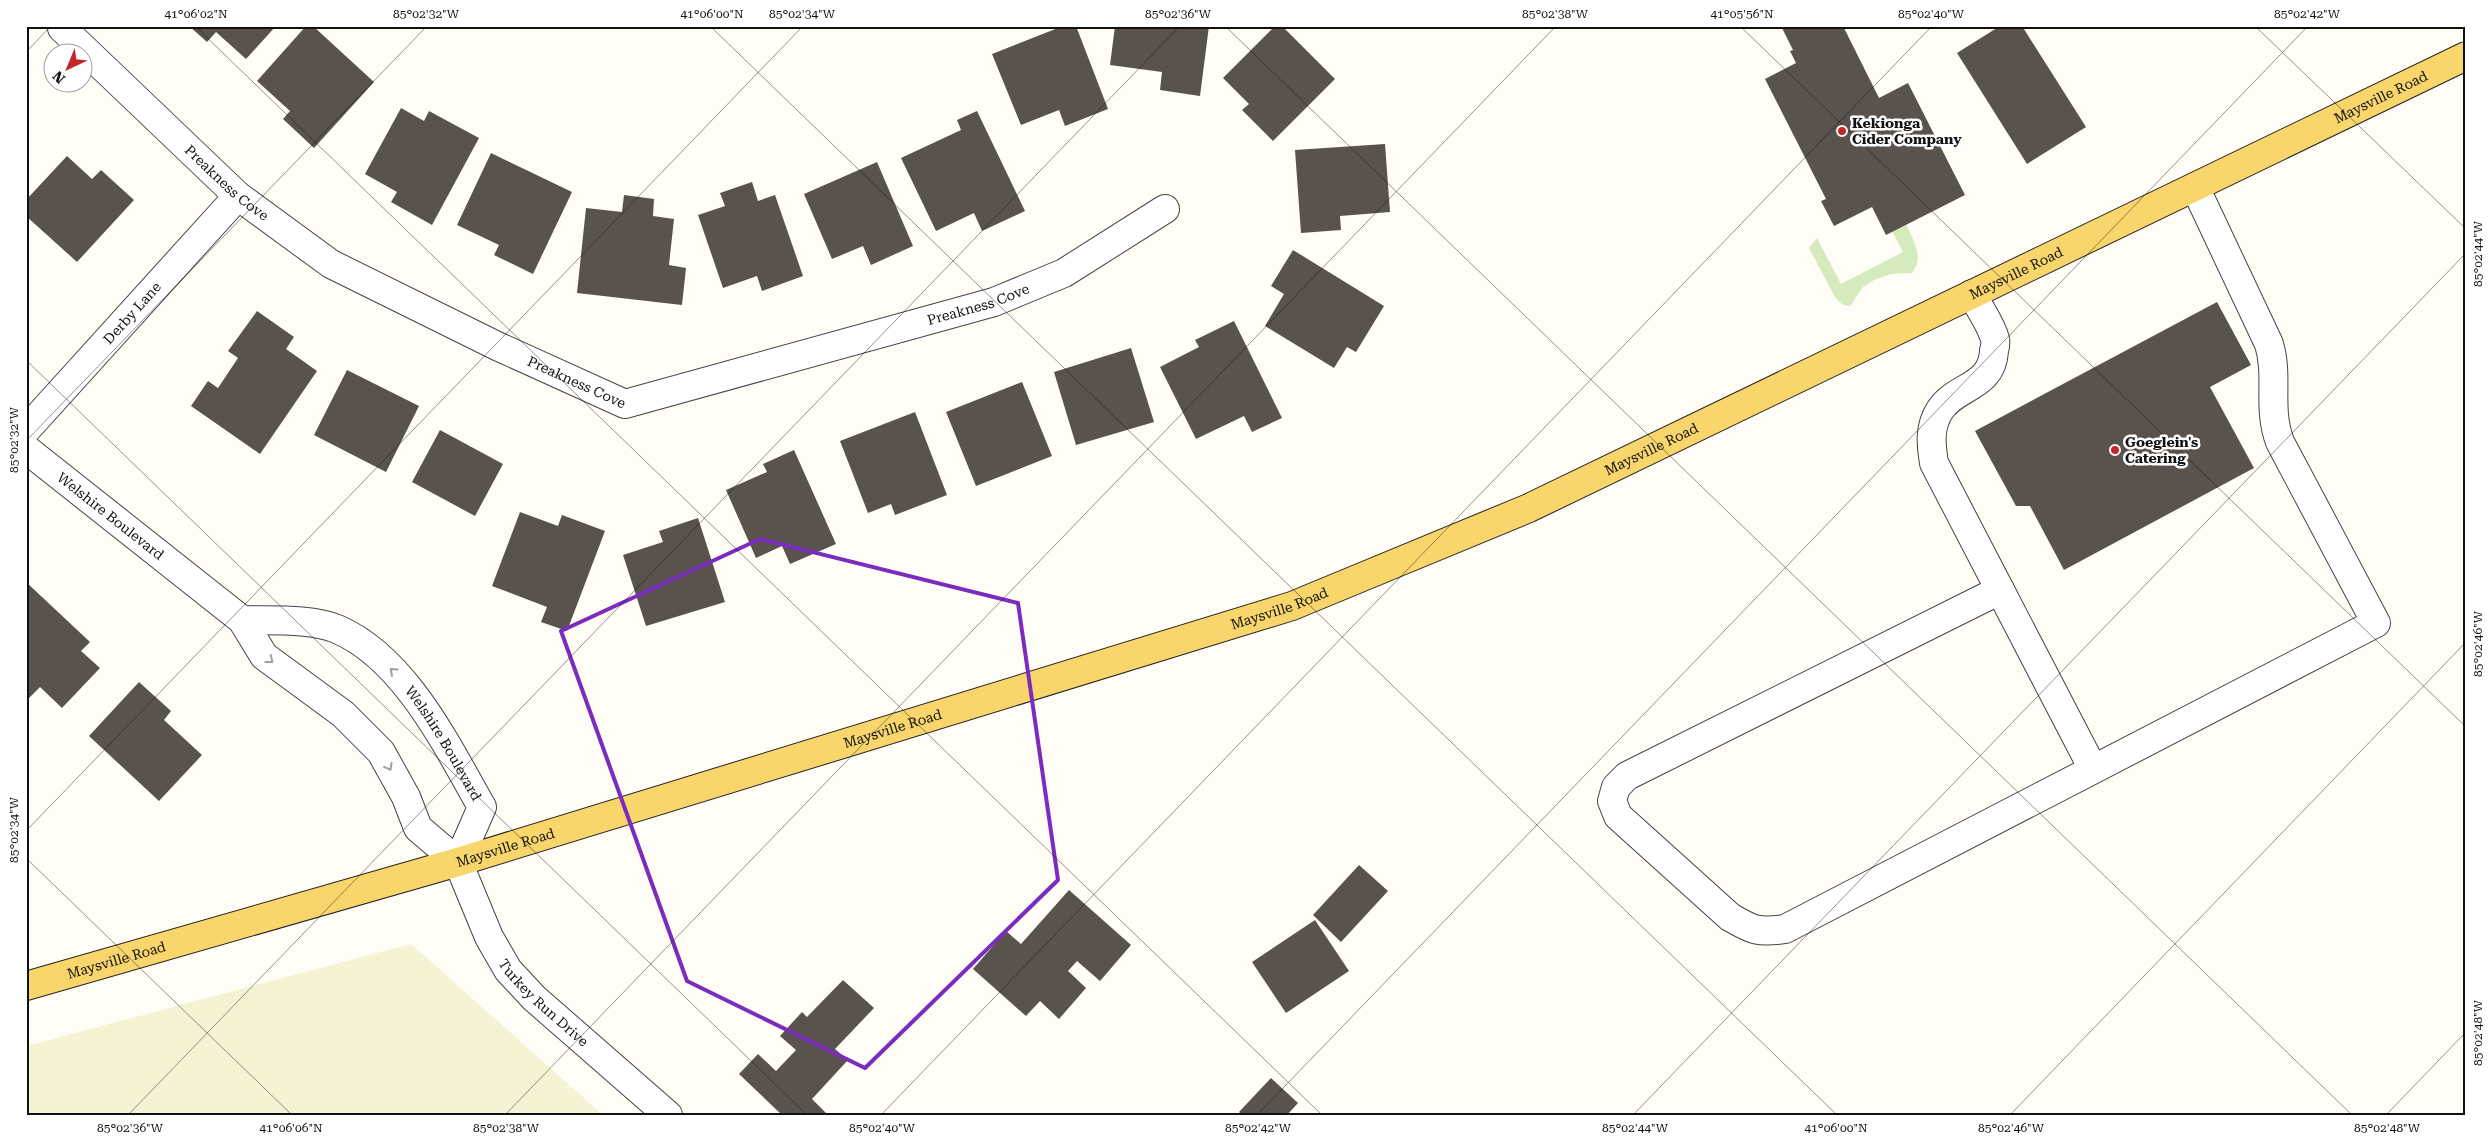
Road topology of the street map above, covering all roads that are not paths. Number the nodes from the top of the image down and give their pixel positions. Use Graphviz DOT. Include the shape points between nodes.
graph roads {
  1 [pos="63,27"];
  2 [pos="2466,56"];
  3 [pos="2195,187"];
  4 [pos="238,196"];
  5 [pos="1165,209"];
  6 [pos="1972,294"];
  7 [pos="26,430"];
  8 [pos="26,449"];
  9 [pos="2000,590"];
  10 [pos="242,620"];
  11 [pos="2093,769"];
  12 [pos="458,862"];
  13 [pos="26,986"];
  14 [pos="668,1115"];
  1 -- 4 [label="street, Preakness Cove"];
  2 -- 3 [label="main road, Maysville Road"];
  3 -- 6 [label="main road, Maysville Road"];
  3 -- 11 [label="street" via="2269,344 2274,360 2273,424 2280,442 2376,623"];
  4 -- 5 [label="street, Preakness Cove" via="331,264 497,346 625,404 994,302 1064,273"];
  4 -- 7 [label="street, Derby Lane"];
  6 -- 9 [label="street" via="1995,340 1994,358 1988,372 1975,385 1949,399 1939,411 1930,442 1934,463"];
  6 -- 12 [label="main road, Maysville Road" via="1529,508 1292,606"];
  8 -- 10 [label="street, Welshire Boulevard"];
  9 -- 11 [label="street"];
  9 -- 11 [label="street" via="1627,776 1616,787 1612,801 1618,816 1730,917 1764,932 1785,929"];
  10 -- 12 [label="street, Welshire Boulevard, one-way" via="264,656 343,714 381,752 406,797 418,828"];
  12 -- 10 [label="street, Welshire Boulevard, one-way" via="482,808 432,720 401,678 368,648 336,628 300,622"];
  12 -- 13 [label="main road, Maysville Road"];
  12 -- 14 [label="street, Turkey Run Drive" via="488,937 508,970 534,998"];
}
